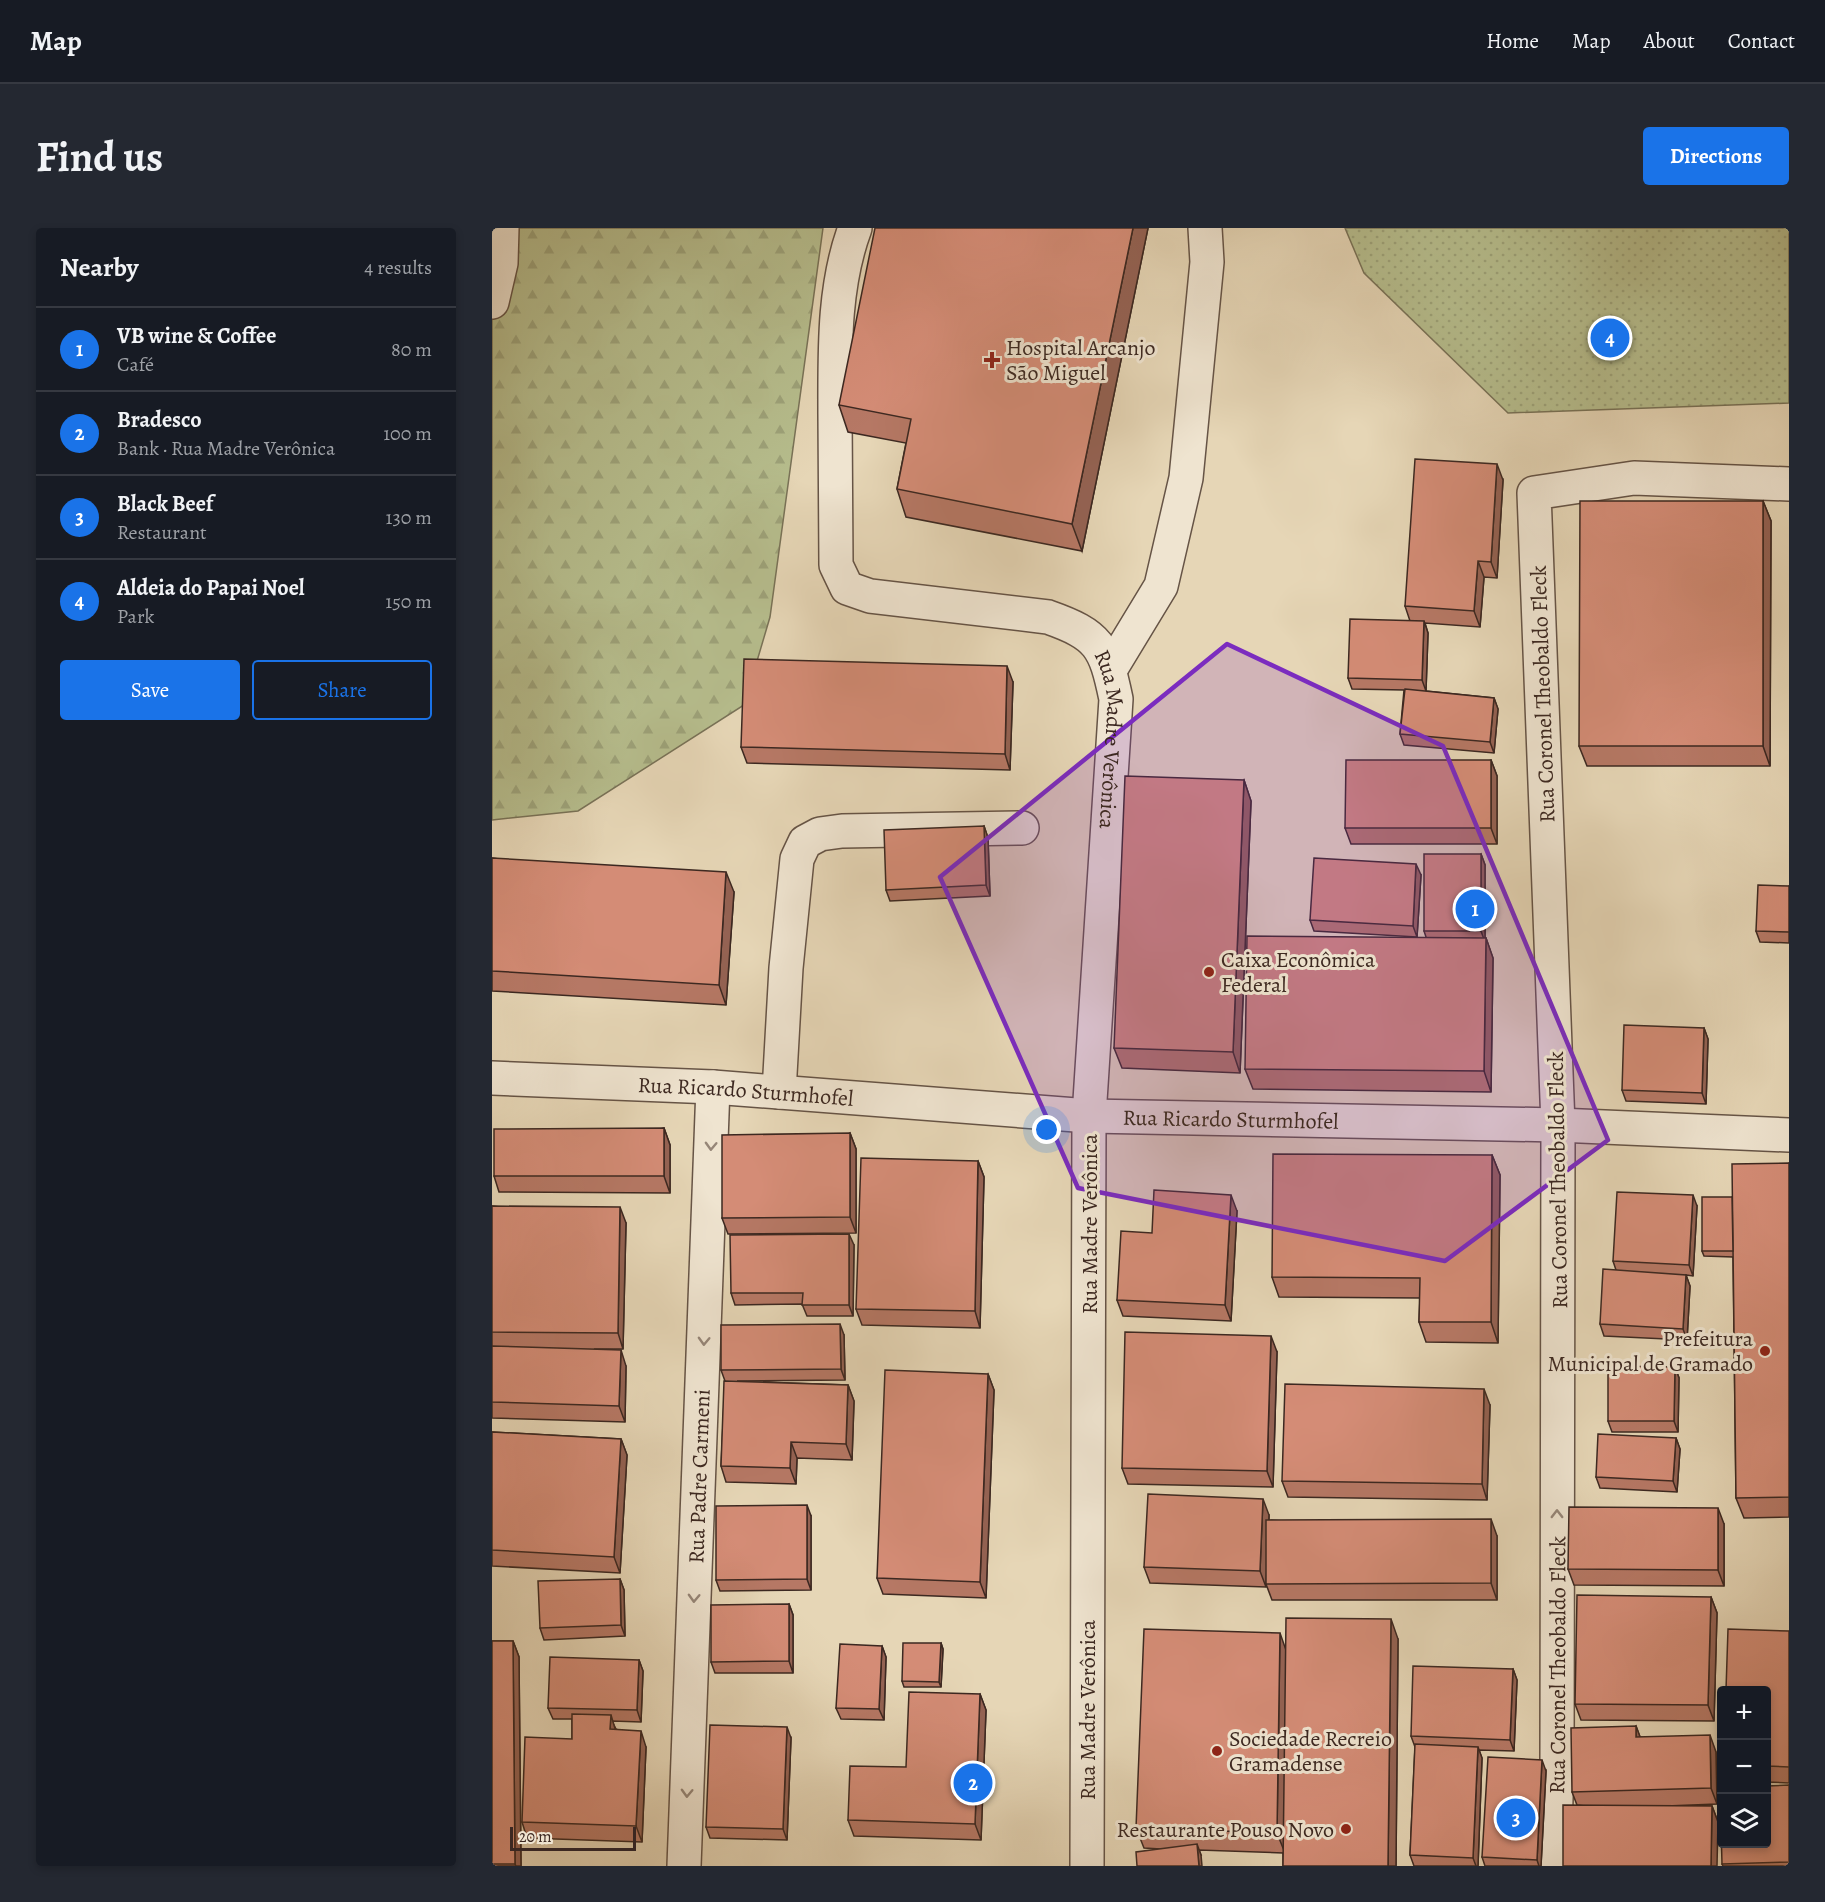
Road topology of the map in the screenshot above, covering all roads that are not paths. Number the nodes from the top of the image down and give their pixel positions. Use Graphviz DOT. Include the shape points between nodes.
graph roads {
  1 [pos="502,228"];
  2 [pos="855,228"];
  3 [pos="1205,228"];
  4 [pos="492,302"];
  5 [pos="1789,484"];
  6 [pos="1110,670"];
  7 [pos="1022,828"];
  8 [pos="492,1078"];
  9 [pos="713,1087"];
  10 [pos="778,1092"];
  11 [pos="1089,1116"];
  12 [pos="1558,1125"];
  13 [pos="1789,1135"];
  14 [pos="684,1866"];
  15 [pos="1087,1866"];
  16 [pos="1554,1866"];
  1 -- 4 [label="street" via="501,263"];
  2 -- 6 [label="street, Rua Madre Verônica" via="835,338 836,565 847,588 870,596 1048,617 1088,634 1100,647"];
  3 -- 6 [label="street" via="1207,262 1186,478 1161,586"];
  5 -- 12 [label="street, Rua Coronel Theobaldo Fleck" via="1634,477 1534,494"];
  6 -- 11 [label="street, Rua Madre Verônica" via="1116,699"];
  7 -- 10 [label="street" via="842,831 820,834 805,842 797,859"];
  8 -- 9 [label="street, Rua Ricardo Sturmhofel"];
  9 -- 10 [label="street, Rua Ricardo Sturmhofel"];
  9 -- 14 [label="street, Rua Padre Carmeni, one-way"];
  10 -- 11 [label="street, Rua Ricardo Sturmhofel"];
  11 -- 12 [label="street, Rua Ricardo Sturmhofel"];
  11 -- 15 [label="street, Rua Madre Verônica"];
  12 -- 13 [label="street, Rua Ricardo Sturmhofel"];
  16 -- 12 [label="street, Rua Coronel Theobaldo Fleck, one-way"];
}
